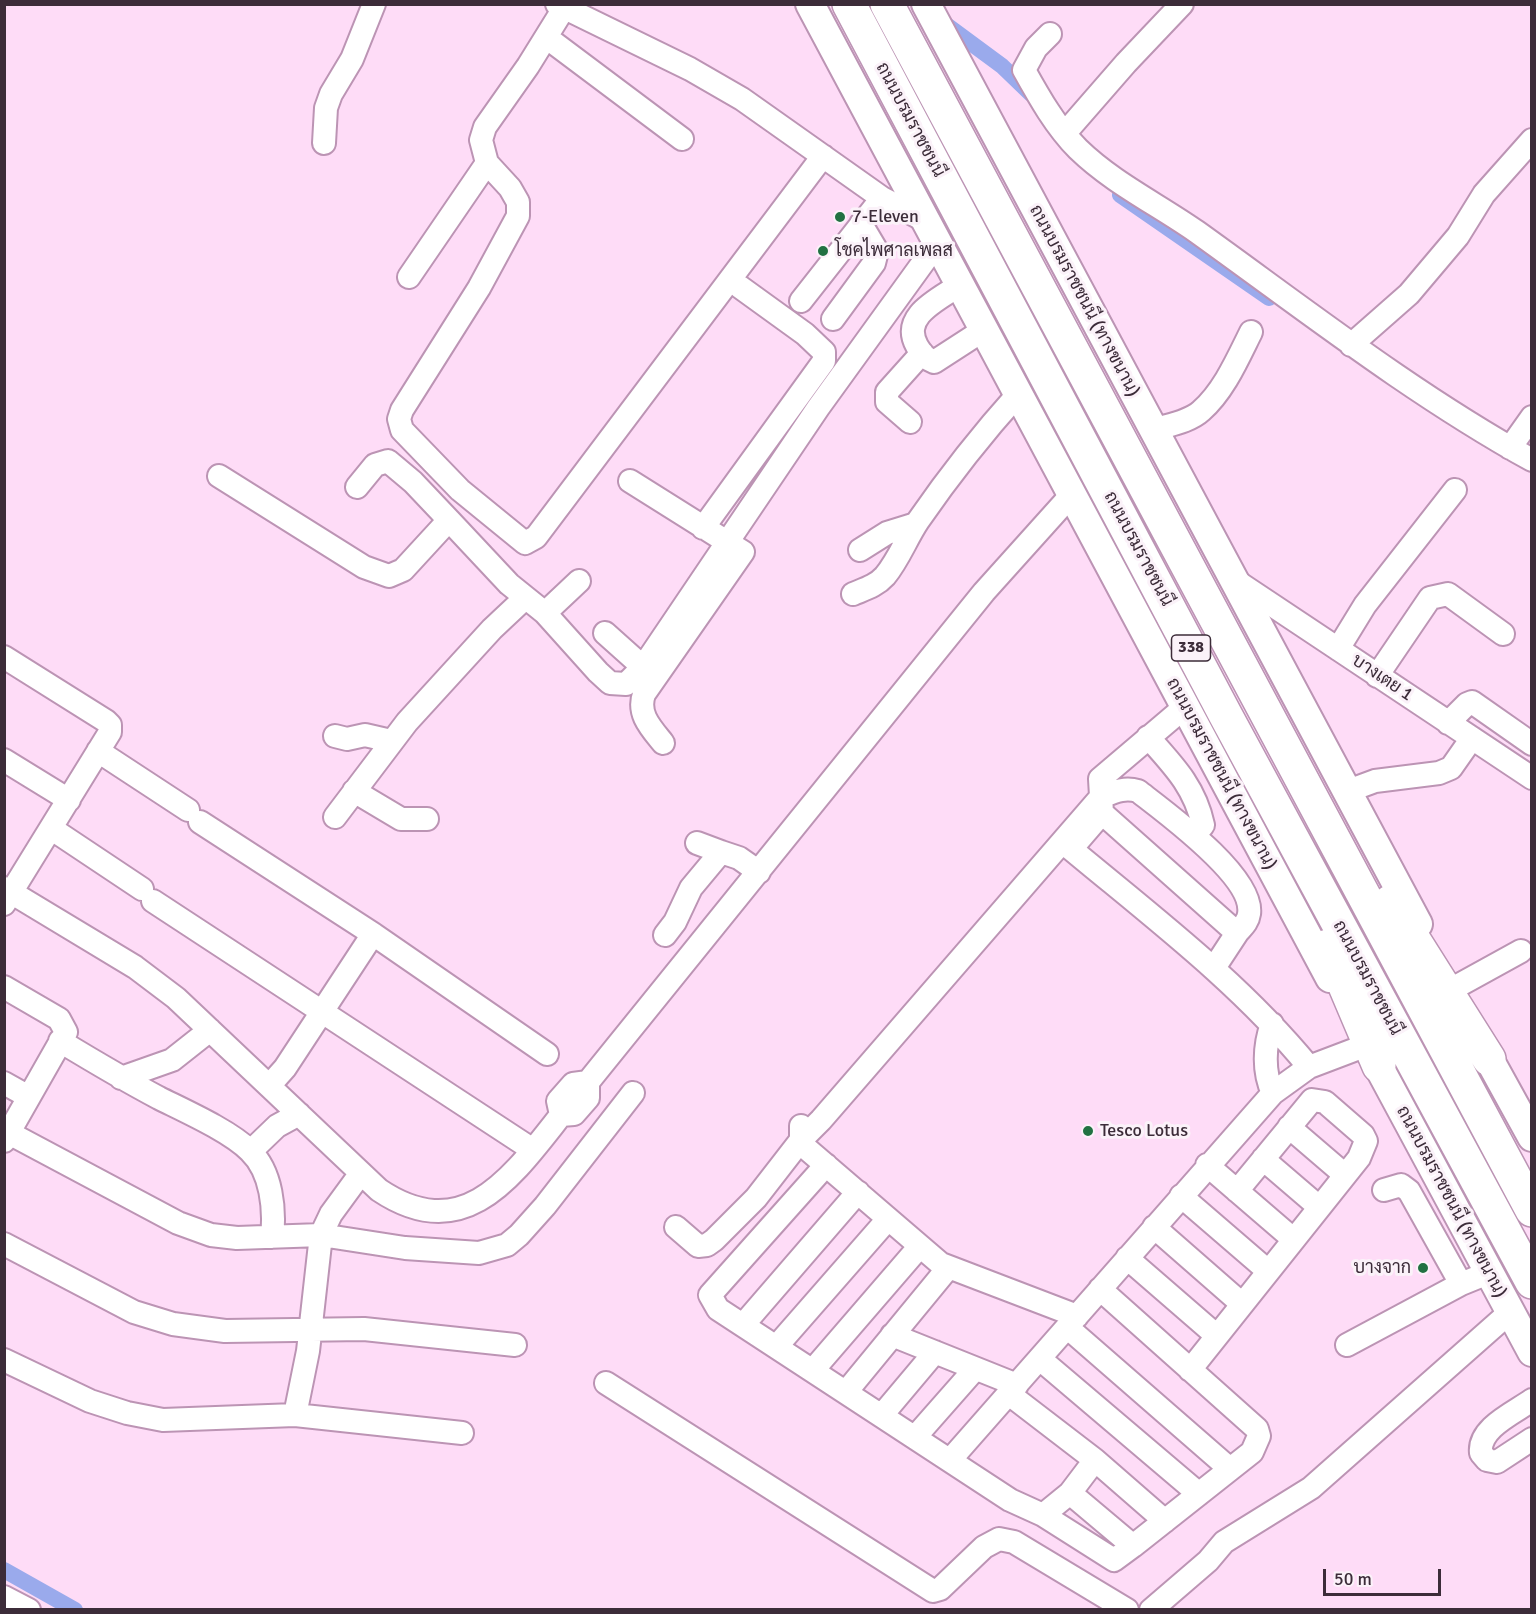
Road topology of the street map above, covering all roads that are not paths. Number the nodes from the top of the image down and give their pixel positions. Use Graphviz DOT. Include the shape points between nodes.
graph roads {
  1 [pos="374,4"];
  2 [pos="810,4"];
  3 [pos="926,4"];
  4 [pos="1182,4"];
  5 [pos="560,6"];
  6 [pos="851,9"];
  7 [pos="893,16"];
  8 [pos="1050,34"];
  9 [pos="546,37"];
  10 [pos="1065,133"];
  11 [pos="682,139"];
  12 [pos="1532,140"];
  13 [pos="324,143"];
  14 [pos="823,156"];
  15 [pos="487,163"];
  16 [pos="882,198"];
  17 [pos="861,224"];
  18 [pos="932,231"];
  19 [pos="409,277"];
  20 [pos="961,284"];
  21 [pos="740,287"];
  22 [pos="801,301"];
  23 [pos="833,319"];
  24 [pos="985,329"];
  25 [pos="1251,332"];
  26 [pos="1351,345"];
  27 [pos="922,353"];
  28 [pos="1019,393"];
  29 [pos="800,394"];
  30 [pos="818,408"];
  31 [pos="1532,417"];
  32 [pos="910,422"];
  33 [pos="1153,430"];
  34 [pos="1510,448"];
  35 [pos="1532,460"];
  36 [pos="219,476"];
  37 [pos="630,481"];
  38 [pos="357,488"];
  39 [pos="1455,490"];
  40 [pos="1073,494"];
  41 [pos="449,520"];
  42 [pos="916,524"];
  43 [pos="703,528"];
  44 [pos="726,543"];
  45 [pos="860,550"];
  46 [pos="1232,578"];
  47 [pos="579,581"];
  48 [pos="853,594"];
  49 [pos="525,598"];
  50 [pos="544,613"];
  51 [pos="605,633"];
  52 [pos="1503,634"];
  53 [pos="1338,649"];
  54 [pos="4,657"];
  55 [pos="643,667"];
  56 [pos="1377,676"];
  57 [pos="1186,706"];
  58 [pos="1448,723"];
  59 [pos="334,736"];
  60 [pos="1148,737"];
  61 [pos="1473,738"];
  62 [pos="391,741"];
  63 [pos="663,743"];
  64 [pos="1532,744"];
  65 [pos="98,752"];
  66 [pos="4,760"];
  67 [pos="1298,770"];
  68 [pos="1532,778"];
  69 [pos="354,791"];
  70 [pos="1348,791"];
  71 [pos="1101,796"];
  72 [pos="69,800"];
  73 [pos="1277,810"];
  74 [pos="335,817"];
  75 [pos="428,819"];
  76 [pos="52,829"];
  77 [pos="1194,836"];
  78 [pos="697,843"];
  79 [pos="1071,849"];
  80 [pos="721,852"];
  81 [pos="759,872"];
  82 [pos="7,895"];
  83 [pos="1237,933"];
  84 [pos="373,934"];
  85 [pos="665,935"];
  86 [pos="1001,936"];
  87 [pos="1521,951"];
  88 [pos="1214,968"];
  89 [pos="4,987"];
  90 [pos="1452,989"];
  91 [pos="321,1013"];
  92 [pos="1272,1024"];
  93 [pos="210,1030"];
  94 [pos="60,1041"];
  95 [pos="547,1054"];
  96 [pos="1373,1056"];
  97 [pos="1489,1059"];
  98 [pos="1309,1067"];
  99 [pos="121,1078"];
  100 [pos="4,1083"];
  101 [pos="270,1086"];
  102 [pos="633,1093"];
  103 [pos="1273,1093"];
  104 [pos="29,1097"];
  105 [pos="299,1114"];
  106 [pos="1289,1127"];
  107 [pos="7,1137"];
  108 [pos="1532,1137"];
  109 [pos="801,1140"];
  110 [pos="533,1150"];
  111 [pos="251,1151"];
  112 [pos="1263,1159"];
  113 [pos="826,1165"];
  114 [pos="1208,1165"];
  115 [pos="361,1173"];
  116 [pos="1345,1174"];
  117 [pos="1384,1190"];
  118 [pos="1237,1191"];
  119 [pos="1445,1191"];
  120 [pos="858,1192"];
  121 [pos="1181,1196"];
  122 [pos="1319,1206"];
  123 [pos="1532,1210"];
  124 [pos="888,1219"];
  125 [pos="1426,1221"];
  126 [pos="676,1227"];
  127 [pos="1154,1227"];
  128 [pos="321,1235"];
  129 [pos="272,1237"];
  130 [pos="1293,1239"];
  131 [pos="4,1244"];
  132 [pos="920,1246"];
  133 [pos="1127,1258"];
  134 [pos="948,1268"];
  135 [pos="1268,1271"];
  136 [pos="1488,1273"];
  137 [pos="1532,1282"];
  138 [pos="1461,1284"];
  139 [pos="1100,1289"];
  140 [pos="1242,1304"];
  141 [pos="1509,1313"];
  142 [pos="1072,1322"];
  143 [pos="743,1325"];
  144 [pos="310,1328"];
  145 [pos="892,1335"];
  146 [pos="1217,1336"];
  147 [pos="515,1345"];
  148 [pos="1347,1346"];
  149 [pos="776,1347"];
  150 [pos="935,1352"];
  151 [pos="1532,1352"];
  152 [pos="1040,1359"];
  153 [pos="4,1360"];
  154 [pos="975,1369"];
  155 [pos="813,1370"];
  156 [pos="1190,1370"];
  157 [pos="606,1383"];
  158 [pos="1013,1390"];
  159 [pos="846,1392"];
  160 [pos="1532,1400"];
  161 [pos="882,1414"];
  162 [pos="295,1415"];
  163 [pos="462,1433"];
  164 [pos="916,1436"];
  165 [pos="1532,1439"];
  166 [pos="951,1459"];
  167 [pos="1095,1460"];
  168 [pos="1230,1469"];
  169 [pos="1070,1493"];
  170 [pos="1199,1494"];
  171 [pos="1043,1515"];
  172 [pos="1165,1521"];
  173 [pos="1133,1546"];
  174 [pos="1127,1610"];
  175 [pos="1151,1610"];
  1 -- 13 [label="street" via="352,59 328,101"];
  2 -- 18 [label="main road, ถนนบรมราชชนนี (ทางขนาน) / 338"];
  3 -- 33 [label="main road, ถนนบรมราชชนนี (ทางขนาน)"];
  4 -- 10 [label="street"];
  5 -- 9 [label="street"];
  5 -- 14 [label="street" via="690,69 742,99"];
  6 -- 73 [label="highway, ถนนบรมราชชนนี / 338"];
  7 -- 67 [label="highway, ถนนบรมราชชนนี / 338"];
  8 -- 10 [label="street" via="1036,48 1024,70"];
  9 -- 11 [label="street"];
  9 -- 15 [label="street" via="485,127 482,140"];
  10 -- 26 [label="street" via="1106,174 1195,232"];
  12 -- 26 [label="street" via="1484,195 1458,236 1409,294"];
  14 -- 15 [label="street" via="528,543 460,490 402,430 399,419 518,216 518,202 510,188"];
  14 -- 16 [label="street"];
  15 -- 19 [label="street"];
  16 -- 17 [label="street"];
  16 -- 18 [label="street"];
  17 -- 22 [label="street"];
  17 -- 23 [label="street" via="877,251 874,263"];
  18 -- 20 [label="main road, ถนนบรมราชชนนี (ทางขนาน) / 338"];
  18 -- 30 [label="street"];
  20 -- 24 [label="main road, ถนนบรมราชชนนี (ทางขนาน) / 338"];
  20 -- 27 [label="street" via="916,317 912,331"];
  21 -- 29 [label="street" via="824,352 824,361"];
  24 -- 27 [label="street" via="940,360 929,360"];
  24 -- 28 [label="main road, ถนนบรมราชชนนี (ทางขนาน) / 338"];
  25 -- 33 [label="street" via="1222,385 1200,412"];
  26 -- 34 [label="street"];
  27 -- 32 [label="street" via="888,392 887,402"];
  28 -- 40 [label="main road, ถนนบรมราชชนนี (ทางขนาน) / 338"];
  28 -- 42 [label="street" via="983,433"];
  29 -- 30 [label="street"];
  29 -- 43 [label="street"];
  30 -- 44 [label="street"];
  31 -- 34 [label="street"];
  33 -- 46 [label="main road, ถนนบรมราชชนนี (ทางขนาน)"];
  34 -- 35 [label="street"];
  36 -- 41 [label="street" via="364,567 389,576 403,570"];
  37 -- 43 [label="street"];
  38 -- 41 [label="street" via="375,465 388,461"];
  39 -- 53 [label="street" via="1365,605"];
  40 -- 57 [label="main road, ถนนบรมราชชนนี (ทางขนาน) / 338"];
  40 -- 81 [label="street" via="984,591"];
  41 -- 49 [label="street"];
  42 -- 45 [label="street" via="887,533"];
  42 -- 48 [label="street" via="884,577"];
  43 -- 44 [label="street"];
  44 -- 55 [label="street"];
  44 -- 63 [label="street" via="743,552 641,703 646,722"];
  46 -- 53 [label="street, บางเตย 1"];
  46 -- 70 [label="main road, ถนนบรมราชชนนี (ทางขนาน)"];
  47 -- 50 [label="street"];
  49 -- 50 [label="street"];
  49 -- 62 [label="street" via="492,628"];
  50 -- 55 [label="street" via="610,682 626,684"];
  51 -- 55 [label="street"];
  52 -- 56 [label="street" via="1448,594 1439,594 1430,598"];
  53 -- 56 [label="street, บางเตย 1"];
  54 -- 65 [label="street" via="110,725"];
  56 -- 58 [label="street, บางเตย 1"];
  57 -- 60 [label="street"];
  57 -- 96 [label="main road, ถนนบรมราชชนนี (ทางขนาน) / 338"];
  58 -- 61 [label="street, บางเตย 1"];
  58 -- 64 [label="street" via="1472,702"];
  59 -- 62 [label="street" via="372,736"];
  60 -- 71 [label="street"];
  60 -- 77 [label="street" via="1179,770 1199,803 1203,825"];
  61 -- 68 [label="street, บางเตย 1"];
  61 -- 70 [label="street" via="1451,768"];
  62 -- 69 [label="street"];
  65 -- 72 [label="street"];
  65 -- 84 [label="street"];
  66 -- 72 [label="street"];
  67 -- 97 [label="highway" via="1367,866"];
  67 -- 123 [label="highway, ถนนบรมราชชนนี / 338"];
  69 -- 74 [label="street"];
  69 -- 75 [label="street" via="401,819"];
  70 -- 90 [label="main road, ถนนบรมราชชนนี (ทางขนาน)"];
  71 -- 77 [label="street" via="1129,788 1138,791"];
  71 -- 79 [label="street"];
  71 -- 83 [label="street"];
  71 -- 109 [label="street"];
  72 -- 76 [label="street"];
  73 -- 96 [label="highway" via="1310,904"];
  73 -- 137 [label="highway, ถนนบรมราชชนนี / 338"];
  76 -- 82 [label="street"];
  76 -- 91 [label="street"];
  77 -- 83 [label="street" via="1234,875 1243,891 1250,912"];
  78 -- 80 [label="street"];
  79 -- 86 [label="street"];
  79 -- 88 [label="street"];
  80 -- 81 [label="street" via="739,858"];
  80 -- 85 [label="street" via="691,888"];
  81 -- 110 [label="street" via="588,1082 573,1084 558,1101 561,1115"];
  82 -- 93 [label="street" via="135,967"];
  83 -- 88 [label="street"];
  84 -- 91 [label="street"];
  84 -- 95 [label="street"];
  87 -- 90 [label="street"];
  88 -- 92 [label="street"];
  89 -- 94 [label="street" via="59,1019 66,1032"];
  90 -- 97 [label="main road, ถนนบรมราชชนนี (ทางขนาน)"];
  91 -- 101 [label="street"];
  91 -- 110 [label="street"];
  92 -- 98 [label="street"];
  92 -- 103 [label="street" via="1266,1063"];
  93 -- 99 [label="street" via="172,1060"];
  93 -- 101 [label="street"];
  94 -- 99 [label="street"];
  94 -- 104 [label="street"];
  96 -- 98 [label="street"];
  96 -- 119 [label="main road, ถนนบรมราชชนนี (ทางขนาน) / 338"];
  97 -- 108 [label="main road, ถนนบรมราชชนนี (ทางขนาน)"];
  98 -- 103 [label="street"];
  99 -- 111 [label="street"];
  100 -- 104 [label="street"];
  101 -- 105 [label="street"];
  102 -- 128 [label="street" via="545,1206 507,1245 495,1251 405,1248"];
  103 -- 114 [label="street"];
  104 -- 107 [label="street"];
  105 -- 111 [label="street" via="277,1126"];
  105 -- 115 [label="street"];
  106 -- 112 [label="street"];
  106 -- 116 [label="street"];
  106 -- 116 [label="street" via="1312,1100 1325,1102 1366,1142"];
  107 -- 129 [label="street" via="178,1223 211,1235"];
  109 -- 113 [label="street"];
  109 -- 126 [label="street" via="756,1198 707,1245 698,1245"];
  110 -- 115 [label="street" via="517,1171 482,1199 441,1210 419,1211 401,1205"];
  111 -- 129 [label="street" via="270,1191"];
  112 -- 118 [label="street"];
  112 -- 122 [label="street"];
  113 -- 120 [label="street"];
  113 -- 143 [label="street" via="710,1295 718,1309"];
  114 -- 118 [label="street"];
  114 -- 121 [label="street"];
  115 -- 128 [label="street"];
  116 -- 122 [label="street"];
  117 -- 125 [label="street" via="1406,1187"];
  118 -- 130 [label="street"];
  119 -- 125 [label="street"];
  119 -- 136 [label="main road, ถนนบรมราชชนนี (ทางขนาน) / 338"];
  120 -- 124 [label="street"];
  120 -- 143 [label="street"];
  121 -- 127 [label="street"];
  121 -- 135 [label="street"];
  122 -- 130 [label="street"];
  124 -- 132 [label="street"];
  124 -- 149 [label="street"];
  125 -- 138 [label="street"];
  127 -- 133 [label="street"];
  127 -- 140 [label="street"];
  128 -- 129 [label="street"];
  128 -- 144 [label="street"];
  130 -- 135 [label="street"];
  131 -- 144 [label="street" via="134,1312 173,1324 225,1331"];
  132 -- 134 [label="street"];
  132 -- 155 [label="street"];
  133 -- 139 [label="street"];
  133 -- 146 [label="street"];
  134 -- 142 [label="street"];
  134 -- 145 [label="street"];
  135 -- 140 [label="street"];
  136 -- 138 [label="street"];
  136 -- 141 [label="main road, ถนนบรมราชชนนี (ทางขนาน) / 338"];
  138 -- 148 [label="street"];
  139 -- 142 [label="street"];
  139 -- 156 [label="street"];
  140 -- 146 [label="street"];
  141 -- 151 [label="main road, ถนนบรมราชชนนี (ทางขนาน) / 338"];
  141 -- 175 [label="street" via="1319,1481 1224,1542"];
  142 -- 152 [label="street"];
  142 -- 168 [label="street"];
  143 -- 149 [label="street"];
  144 -- 147 [label="street" via="364,1329"];
  144 -- 162 [label="street"];
  145 -- 150 [label="street"];
  145 -- 159 [label="street"];
  146 -- 156 [label="street"];
  149 -- 155 [label="street"];
  150 -- 154 [label="street"];
  150 -- 161 [label="street"];
  152 -- 158 [label="street"];
  152 -- 170 [label="street"];
  153 -- 162 [label="street" via="90,1401 163,1420"];
  154 -- 158 [label="street"];
  154 -- 164 [label="street"];
  155 -- 159 [label="street"];
  156 -- 168 [label="street" via="1257,1429 1258,1443 1252,1452"];
  157 -- 174 [label="street" via="933,1591 999,1539 1014,1542"];
  158 -- 166 [label="street"];
  158 -- 167 [label="street"];
  159 -- 161 [label="street"];
  160 -- 165 [label="street" via="1482,1438 1481,1453 1487,1460 1497,1462"];
  161 -- 164 [label="street"];
  162 -- 163 [label="street"];
  164 -- 166 [label="street"];
  166 -- 171 [label="street" via="1010,1500"];
  167 -- 169 [label="street"];
  167 -- 172 [label="street"];
  168 -- 170 [label="street"];
  169 -- 171 [label="street"];
  169 -- 173 [label="street"];
  170 -- 172 [label="street"];
  171 -- 173 [label="street" via="1114,1560"];
  172 -- 173 [label="street"];
}
